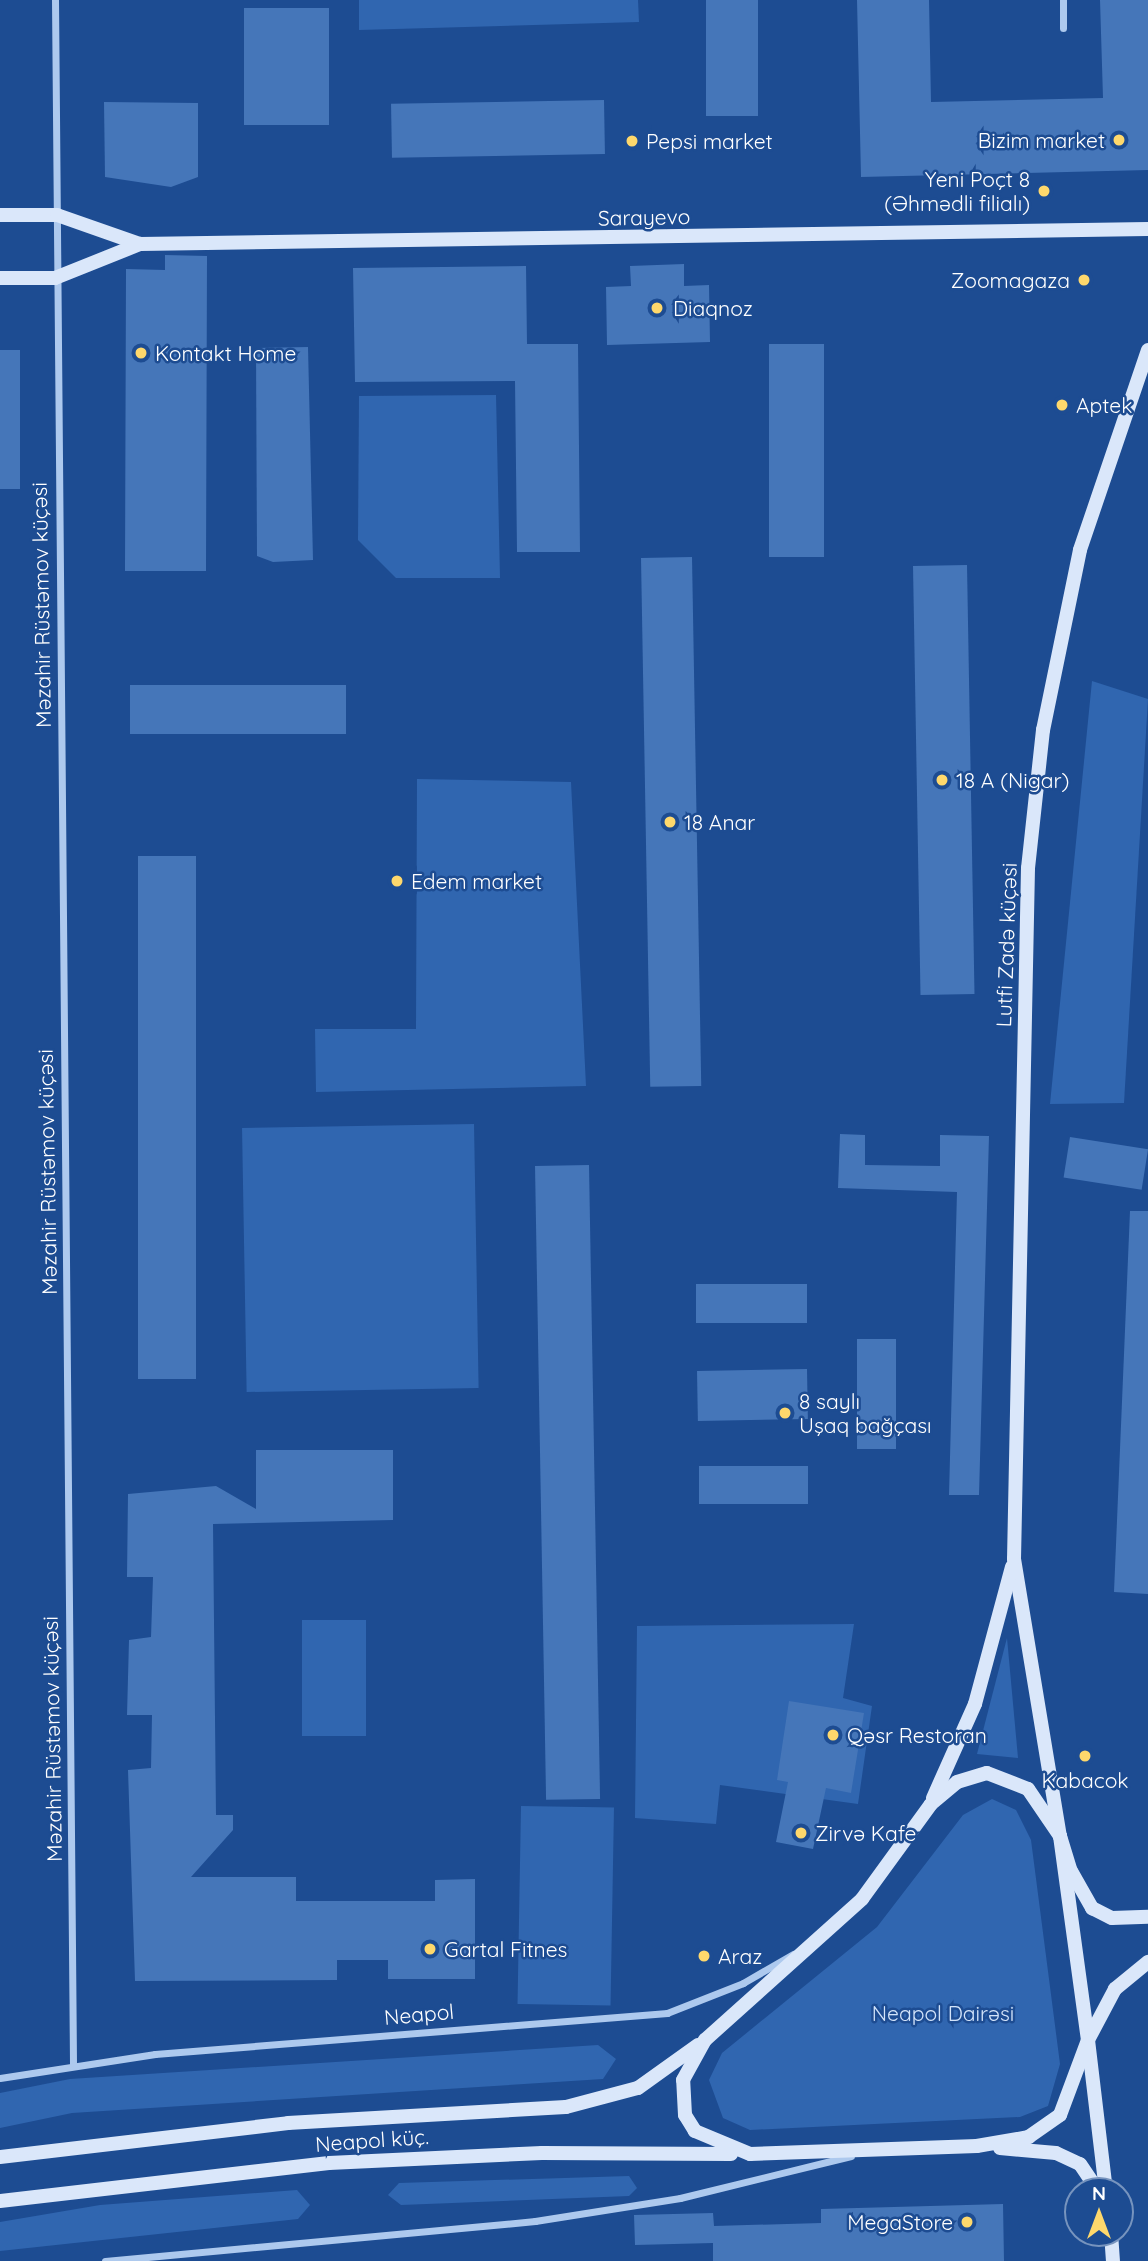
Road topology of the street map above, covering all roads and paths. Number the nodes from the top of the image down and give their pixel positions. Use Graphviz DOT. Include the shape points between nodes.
graph roads {
  1 [pos="55,0"];
  2 [pos="1063,0"];
  3 [pos="1063,28"];
  4 [pos="0,215"];
  5 [pos="57,215"];
  6 [pos="1148,229"];
  7 [pos="140,244"];
  8 [pos="0,278"];
  9 [pos="55,278"];
  10 [pos="1148,350"];
  11 [pos="1014,1559"];
  12 [pos="931,1804"];
  13 [pos="1060,1836"];
  14 [pos="1148,1917"];
  15 [pos="824,1936"];
  16 [pos="1148,1962"];
  17 [pos="705,2040"];
  18 [pos="1088,2040"];
  19 [pos="73,2065"];
  20 [pos="0,2078"];
  21 [pos="977,2146"];
  22 [pos="876,2150"];
  23 [pos="750,2154"];
  24 [pos="0,2157"];
  25 [pos="1089,2177"];
  26 [pos="1104,2177"];
  27 [pos="0,2201"];
  28 [pos="104,2261"];
  1 -- 5 [label="street"];
  2 -- 3 [label="street"];
  4 -- 5 [label="main road"];
  5 -- 7 [label="main road"];
  5 -- 9 [label="street, Məzahir Rüstəmov küçəsi"];
  6 -- 7 [label="main road, Sarayevo"];
  7 -- 9 [label="main road"];
  8 -- 9 [label="main road"];
  9 -- 19 [label="street, Məzahir Rüstəmov küçəsi"];
  10 -- 11 [label="main road, Lutfi Zadə küçəsi" via="1080,550 1043,730 1028,868"];
  11 -- 12 [label="main road" via="975,1704"];
  11 -- 13 [label="main road"];
  12 -- 13 [label="main road" via="969,1776 1013,1778 1044,1807"];
  12 -- 15 [label="main road" via="892,1862"];
  13 -- 14 [label="main road" via="1092,1908 1112,1918"];
  13 -- 18 [label="main road"];
  15 -- 17 [label="main road"];
  15 -- 19 [label="street, Neapol" via="743,1983 667,2013"];
  16 -- 18 [label="main road" via="1115,1989"];
  17 -- 23 [label="main road" via="683,2080 685,2115 715,2144"];
  17 -- 24 [label="main road, Neapol küç." via="638,2088 592,2103 210,2130"];
  18 -- 21 [label="main road" via="1073,2088 1048,2127"];
  18 -- 26 [label="main road"];
  19 -- 20 [label="street, Neapol"];
  21 -- 22 [label="main road, Neapol küç."];
  21 -- 25 [label="main road" via="1056,2153 1080,2164"];
  22 -- 23 [label="main road, Neapol küç."];
  22 -- 28 [label="street" via="680,2198 535,2221"];
  23 -- 27 [label="main road, Neapol küç." via="542,2152 356,2161"];
}
